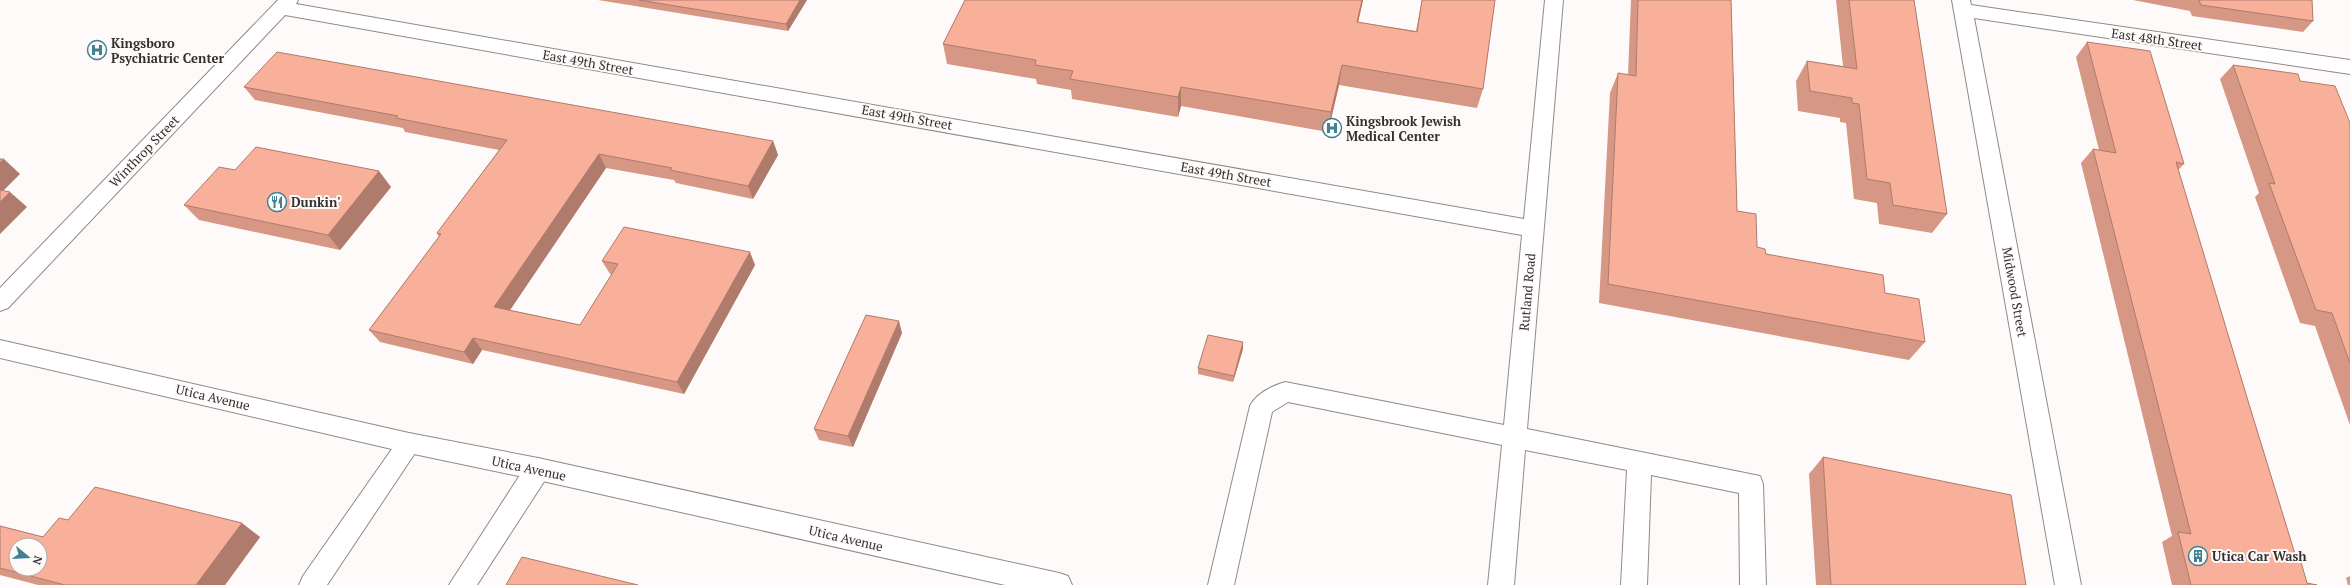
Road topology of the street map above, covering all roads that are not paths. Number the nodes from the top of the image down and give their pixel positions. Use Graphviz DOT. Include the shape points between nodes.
graph roads {
  1 [pos="1554,0"];
  2 [pos="285,4"];
  3 [pos="1962,5"];
  4 [pos="2350,67"];
  5 [pos="1533,229"];
  6 [pos="0,302"];
  7 [pos="0,349"];
  8 [pos="1514,436"];
  9 [pos="409,443"];
  10 [pos="1639,461"];
  11 [pos="538,469"];
  12 [pos="312,585"];
  13 [pos="462,585"];
  14 [pos="1059,585"];
  15 [pos="1221,585"];
  16 [pos="1501,585"];
  17 [pos="1634,585"];
  18 [pos="1753,585"];
  19 [pos="2068,585"];
  1 -- 5 [label="street, Rutland Road"];
  2 -- 5 [label="street, East 49th Street"];
  2 -- 6 [label="street, Winthrop Street"];
  3 -- 4 [label="street, East 48th Street"];
  3 -- 19 [label="street, Midwood Street"];
  5 -- 8 [label="street, Rutland Road"];
  7 -- 9 [label="street, Utica Avenue"];
  8 -- 10 [label="street"];
  8 -- 15 [label="street" via="1285,392 1262,406"];
  8 -- 16 [label="street, Rutland Road"];
  9 -- 11 [label="street, Utica Avenue"];
  9 -- 12 [label="street"];
  10 -- 17 [label="street"];
  10 -- 18 [label="street" via="1752,484"];
  11 -- 13 [label="street"];
  11 -- 14 [label="street, Utica Avenue"];
}
